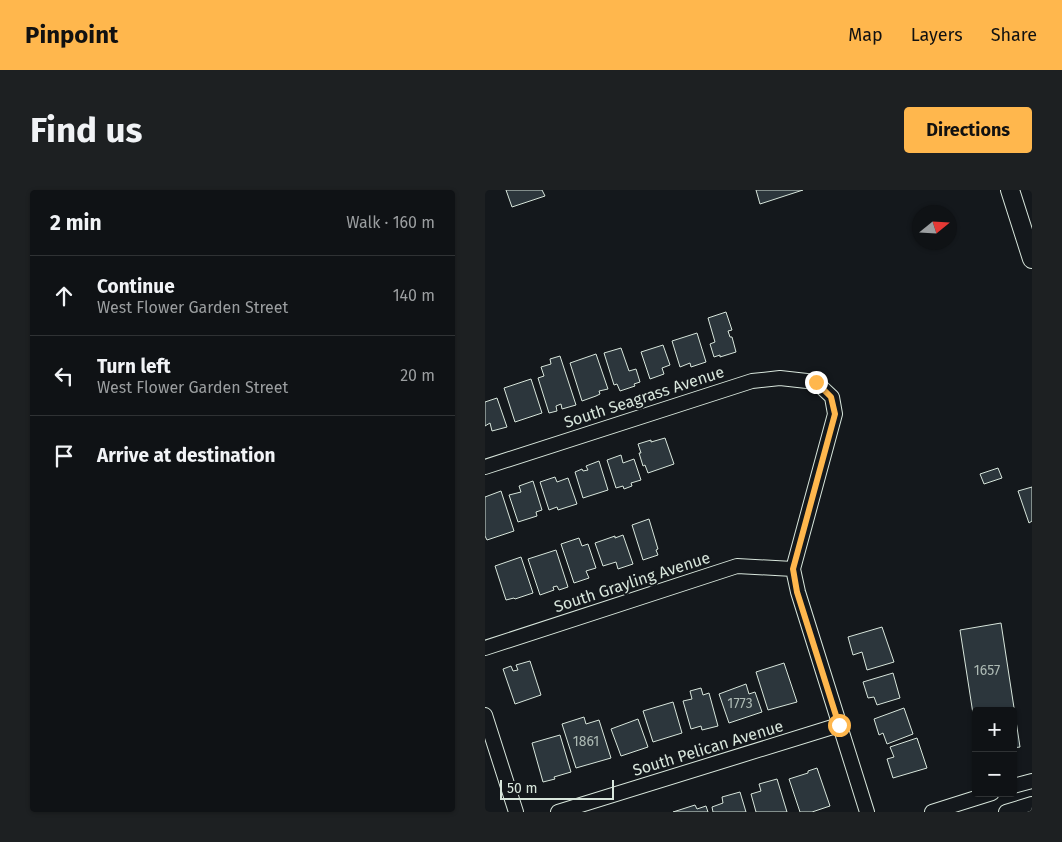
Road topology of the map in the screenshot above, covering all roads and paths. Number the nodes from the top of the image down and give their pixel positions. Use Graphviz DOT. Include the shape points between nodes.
graph roads {
  1 [pos="1010,190"];
  2 [pos="1032,259"];
  3 [pos="485,467"];
  4 [pos="793,569"];
  5 [pos="485,648"];
  6 [pos="485,716"];
  7 [pos="839,725"];
  8 [pos="1032,780"];
  9 [pos="1017,785"];
  10 [pos="979,797"];
  11 [pos="1032,804"];
  12 [pos="516,812"];
  13 [pos="558,812"];
  14 [pos="867,812"];
  15 [pos="932,812"];
  16 [pos="1006,812"];
  1 -- 2 [label="street"];
  3 -- 4 [label="street, South Seagrass Avenue" via="753,381 780,378 816,382 831,397 835,414"];
  4 -- 5 [label="street, South Grayling Avenue" via="737,566"];
  4 -- 7 [label="street" via="797,592"];
  6 -- 12 [label="street"];
  7 -- 13 [label="street, South Pelican Avenue"];
  7 -- 14 [label="street"];
  8 -- 9 [label="street"];
  10 -- 15 [label="street"];
  11 -- 16 [label="street"];
}
